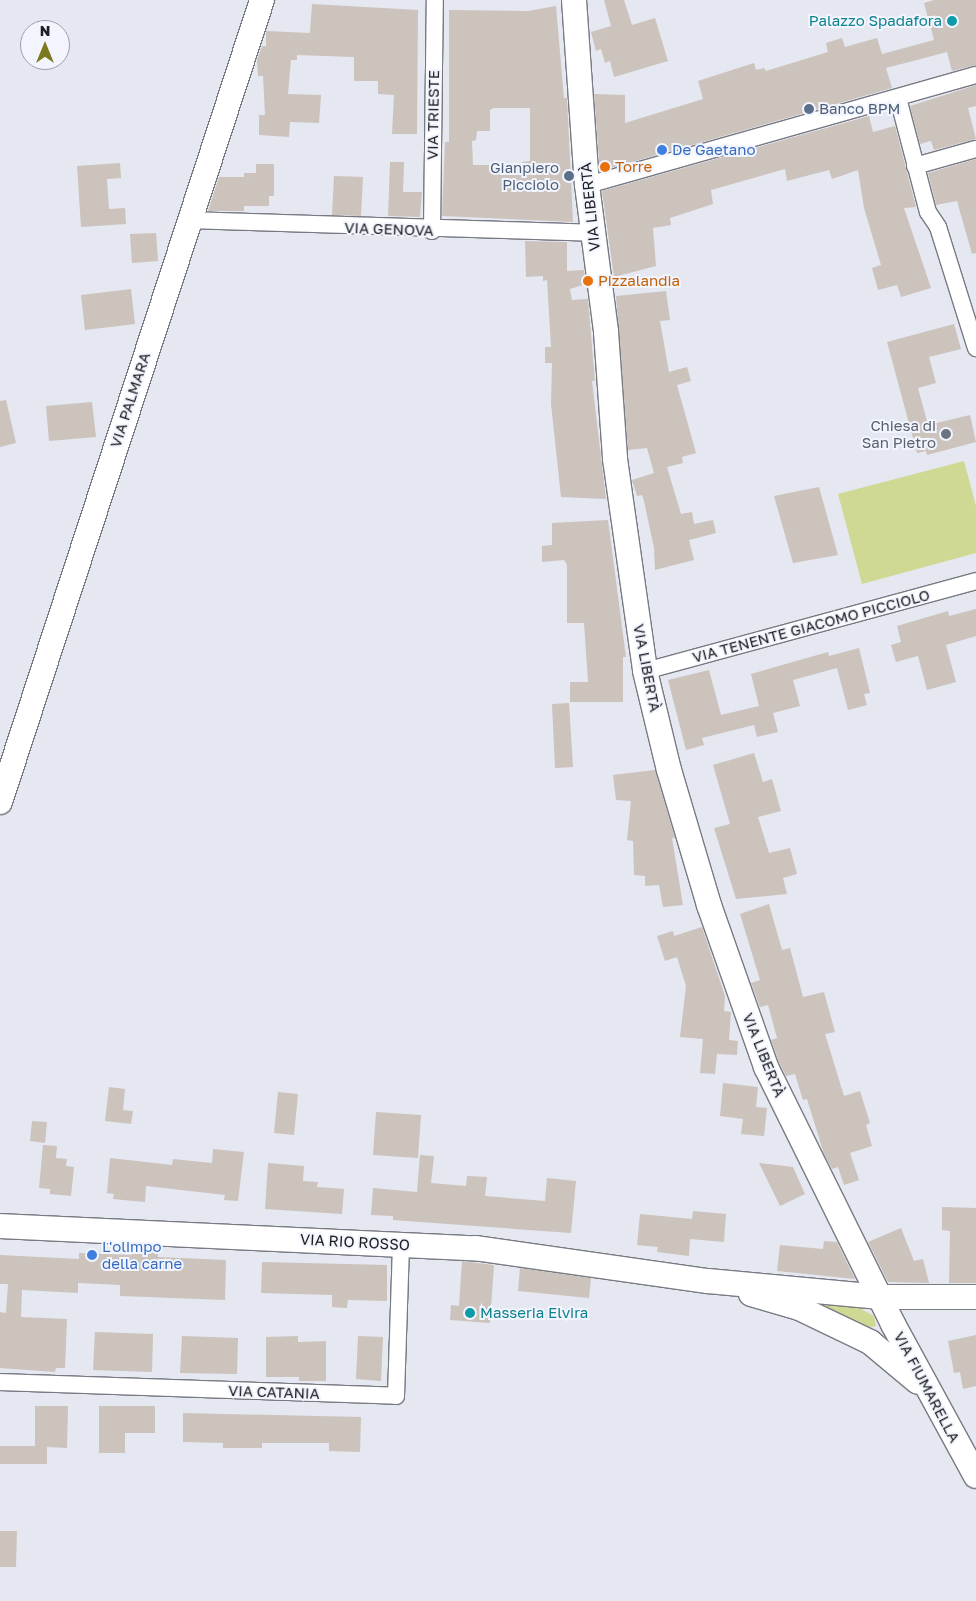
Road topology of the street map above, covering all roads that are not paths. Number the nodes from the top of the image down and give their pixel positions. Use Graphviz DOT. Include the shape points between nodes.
graph roads {
  1 [pos="262,0"];
  2 [pos="435,0"];
  3 [pos="574,0"];
  4 [pos="976,75"];
  5 [pos="898,98"];
  6 [pos="976,148"];
  7 [pos="915,166"];
  8 [pos="587,185"];
  9 [pos="187,220"];
  10 [pos="432,231"];
  11 [pos="592,233"];
  12 [pos="976,348"];
  13 [pos="976,580"];
  14 [pos="646,671"];
  15 [pos="0,802"];
  16 [pos="0,1226"];
  17 [pos="401,1244"];
  18 [pos="708,1281"];
  19 [pos="880,1297"];
  20 [pos="976,1297"];
  21 [pos="893,1324"];
  22 [pos="870,1342"];
  23 [pos="0,1382"];
  24 [pos="927,1389"];
  25 [pos="976,1476"];
  1 -- 9 [label="street, VIA PALMARA"];
  2 -- 10 [label="street, VIA TRIESTE"];
  3 -- 8 [label="street, VIA LIBERTÀ"];
  4 -- 5 [label="street"];
  5 -- 7 [label="street"];
  5 -- 8 [label="street"];
  6 -- 7 [label="street"];
  7 -- 12 [label="street"];
  8 -- 11 [label="street, VIA LIBERTÀ"];
  9 -- 10 [label="street, VIA GENOVA"];
  9 -- 15 [label="street, VIA PALMARA"];
  10 -- 11 [label="street, VIA GENOVA"];
  11 -- 14 [label="street, VIA LIBERTÀ" via="606,332 615,459"];
  13 -- 14 [label="street, VIA TENENTE GIACOMO PICCIOLO"];
  14 -- 19 [label="street, VIA LIBERTÀ" via="669,770 704,887 766,1067"];
  16 -- 17 [label="street, VIA RIO ROSSO"];
  17 -- 18 [label="street, VIA RIO ROSSO" via="540,1256"];
  17 -- 23 [label="street, VIA CATANIA" via="396,1396"];
  18 -- 19 [label="street"];
  18 -- 22 [label="street" via="799,1308"];
  19 -- 20 [label="street"];
  19 -- 21 [label="street, VIA FIUMARELLA"];
  21 -- 22 [label="street" via="886,1336"];
  21 -- 24 [label="street, VIA FIUMARELLA"];
  22 -- 24 [label="street"];
  24 -- 25 [label="street, VIA FIUMARELLA"];
}
